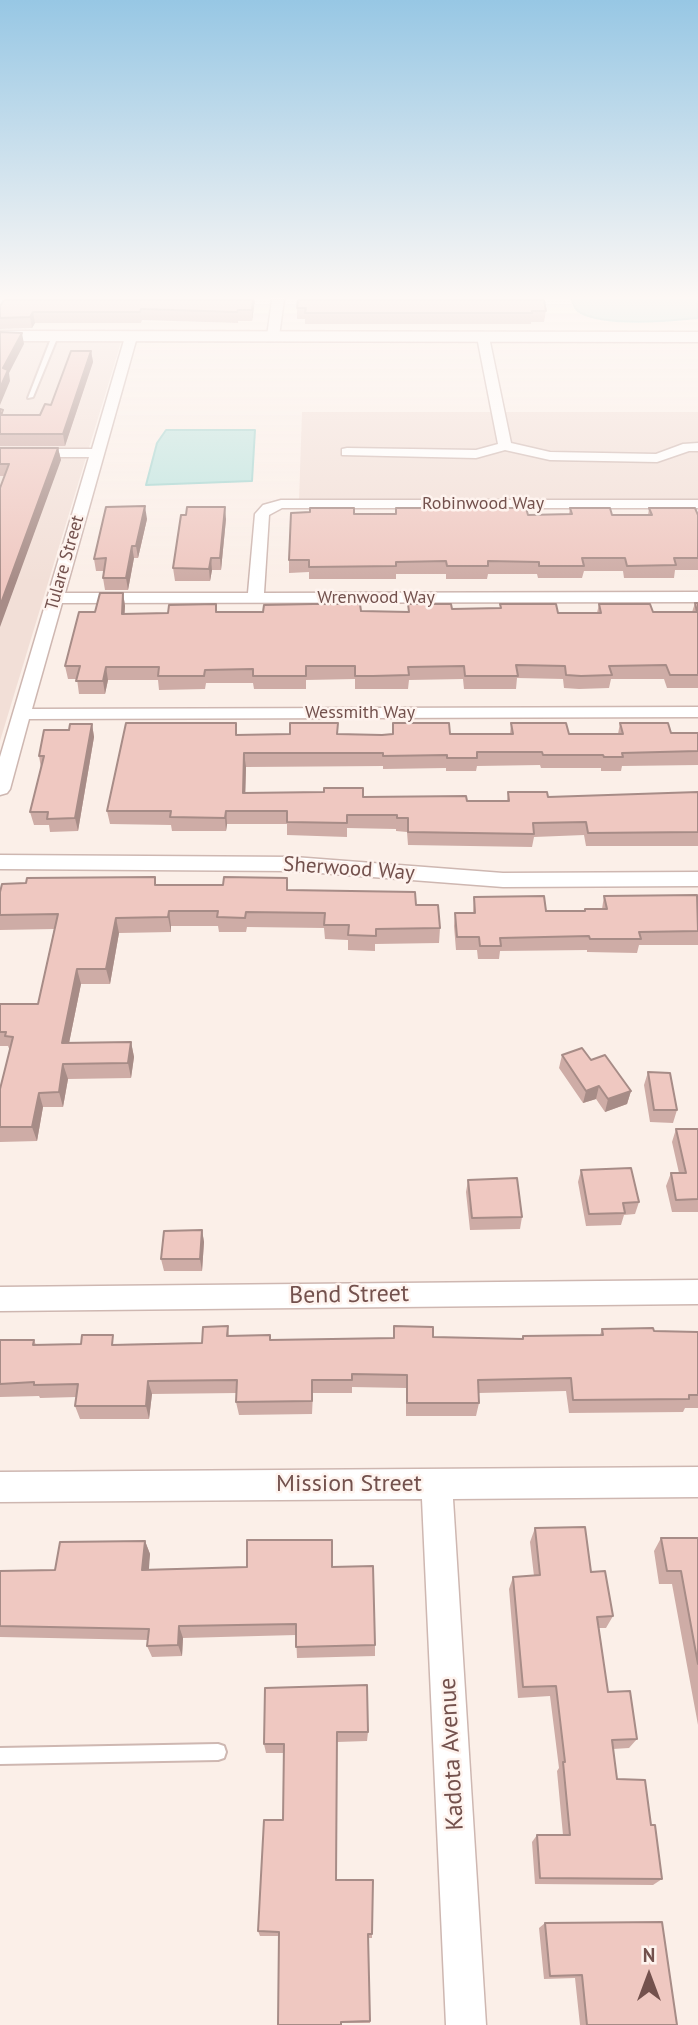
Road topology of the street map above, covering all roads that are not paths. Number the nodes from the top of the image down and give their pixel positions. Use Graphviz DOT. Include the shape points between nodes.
graph roads {
  1 [pos="114,394"];
  2 [pos="495,394"];
  3 [pos="505,446"];
  4 [pos="698,447"];
  5 [pos="347,452"];
  6 [pos="0,453"];
  7 [pos="97,453"];
  8 [pos="698,504"];
  9 [pos="698,597"];
  10 [pos="55,598"];
  11 [pos="256,598"];
  12 [pos="698,712"];
  13 [pos="21,715"];
  14 [pos="1,784"];
  15 [pos="0,862"];
  16 [pos="698,879"];
  17 [pos="698,1292"];
  18 [pos="0,1299"];
  19 [pos="698,1482"];
  20 [pos="437,1484"];
  21 [pos="0,1487"];
  22 [pos="218,1752"];
  23 [pos="0,1756"];
  24 [pos="466,2025"];
  1 -- 7 [label="street, Tulare Street"];
  2 -- 3 [label="street"];
  3 -- 4 [label="street" via="550,456 657,458"];
  3 -- 5 [label="street" via="476,454"];
  6 -- 7 [label="street"];
  7 -- 10 [label="street, Tulare Street"];
  8 -- 11 [label="street, Robinwood Way" via="281,504 262,514"];
  9 -- 11 [label="street, Wrenwood Way"];
  10 -- 11 [label="street, Wrenwood Way"];
  10 -- 13 [label="street, Tulare Street"];
  12 -- 13 [label="street, Wessmith Way"];
  13 -- 14 [label="street, Tulare Street"];
  15 -- 16 [label="street, Sherwood Way" via="294,864 503,880"];
  17 -- 18 [label="street, Bend Street"];
  19 -- 20 [label="street, Mission Street"];
  20 -- 21 [label="street, Mission Street"];
  20 -- 24 [label="street, Kadota Avenue"];
  22 -- 23 [label="lane"];
}
